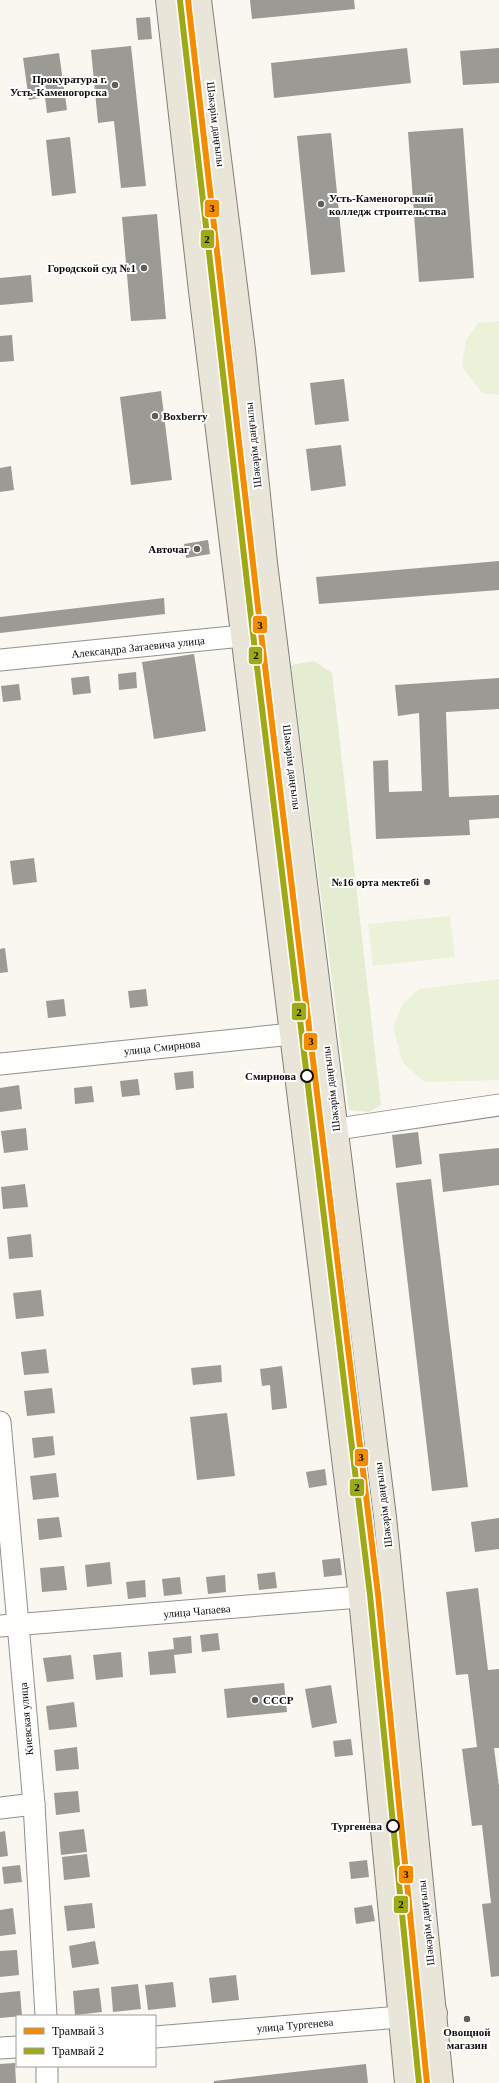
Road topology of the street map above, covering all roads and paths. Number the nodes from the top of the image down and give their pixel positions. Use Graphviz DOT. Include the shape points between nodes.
graph roads {
  1 [pos="167,0"];
  2 [pos="200,0"];
  3 [pos="275,631"];
  4 [pos="242,636"];
  5 [pos="0,660"];
  6 [pos="324,1032"];
  7 [pos="292,1034"];
  8 [pos="0,1064"];
  9 [pos="499,1105"];
  10 [pos="336,1130"];
  11 [pos="304,1134"];
  12 [pos="0,1422"];
  13 [pos="393,1591"];
  14 [pos="360,1597"];
  15 [pos="9,1626"];
  16 [pos="34,1804"];
  17 [pos="0,1808"];
  18 [pos="436,2014"];
  19 [pos="46,2015"];
  20 [pos="400,2017"];
  21 [pos="156,2036"];
  22 [pos="16,2047"];
  23 [pos="0,2048"];
  24 [pos="47,2067"];
  25 [pos="47,2083"];
  26 [pos="406,2083"];
  27 [pos="442,2083"];
  1 -- 4 [label="main road"];
  2 -- 3 [label="main road, Шәкәрім даңғылы" via="243,342"];
  3 -- 4 [label="main road, Александра Затаевича улица"];
  3 -- 6 [label="main road, Шәкәрім даңғылы"];
  4 -- 5 [label="street, Александра Затаевича улица"];
  4 -- 7 [label="main road"];
  6 -- 7 [label="main road, улица Смирнова"];
  6 -- 10 [label="main road, Шәкәрім даңғылы"];
  7 -- 8 [label="street, улица Смирнова"];
  7 -- 11 [label="main road"];
  9 -- 10 [label="street"];
  10 -- 11 [label="street"];
  10 -- 13 [label="main road, Шәкәрім даңғылы"];
  11 -- 14 [label="main road"];
  12 -- 15 [label="street, Киевская улица"];
  13 -- 14 [label="main road, улица Чапаева"];
  13 -- 18 [label="main road, Шәкәрім даңғылы"];
  14 -- 15 [label="street, улица Чапаева"];
  14 -- 20 [label="main road"];
  15 -- 16 [label="street, Киевская улица"];
  16 -- 17 [label="street"];
  16 -- 19 [label="street, Киевская улица"];
  18 -- 20 [label="main road, улица Тургенева"];
  18 -- 27 [label="main road, Шәкәрім даңғылы"];
  20 -- 21 [label="street, улица Тургенева"];
  20 -- 26 [label="main road"];
  22 -- 23 [label="street"];
  24 -- 25 [label="street"];
}
